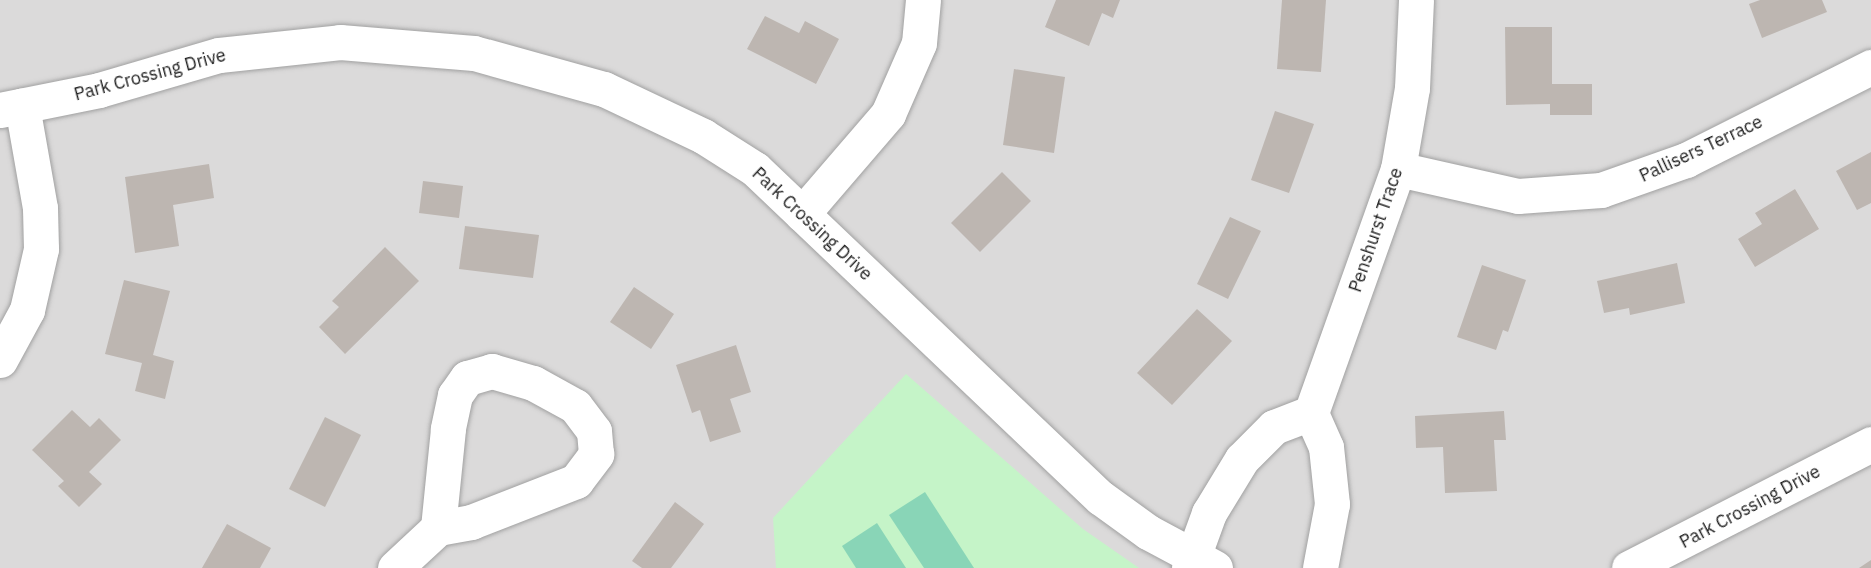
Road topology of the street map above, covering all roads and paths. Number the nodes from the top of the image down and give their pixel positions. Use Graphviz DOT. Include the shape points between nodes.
graph roads {
  1 [pos="923,0"];
  2 [pos="1416,0"];
  3 [pos="1871,67"];
  4 [pos="11,108"];
  5 [pos="1398,169"];
  6 [pos="802,214"];
  7 [pos="0,360"];
  8 [pos="1311,413"];
  9 [pos="1871,444"];
  10 [pos="438,528"];
  11 [pos="1681,557"];
  12 [pos="1199,565"];
  13 [pos="395,568"];
  14 [pos="1320,568"];
  15 [pos="1629,568"];
  1 -- 6 [label="street" via="919,43 888,114"];
  2 -- 5 [label="street, Penshurst Trace" via="1412,88"];
  3 -- 5 [label="street, Pallisers Terrace" via="1686,160 1601,190 1518,196"];
  4 -- 6 [label="street, Park Crossing Drive" via="99,90 219,55 279,46 340,43 462,51 534,66 649,108 755,169"];
  4 -- 7 [label="street" via="40,208 41,249 27,310"];
  5 -- 8 [label="street, Penshurst Trace"];
  6 -- 12 [label="street, Park Crossing Drive" via="1084,483"];
  8 -- 12 [label="street" via="1274,428 1242,459 1209,513"];
  8 -- 14 [label="street" via="1326,447 1332,504"];
  9 -- 11 [label="street, Park Crossing Drive"];
  10 -- 10 [label="street" via="471,522 576,481 596,454 594,431 575,406 533,383 492,371 467,378 455,395 448,429"];
  10 -- 13 [label="street"];
  11 -- 15 [label="street, Park Crossing Drive"];
}
